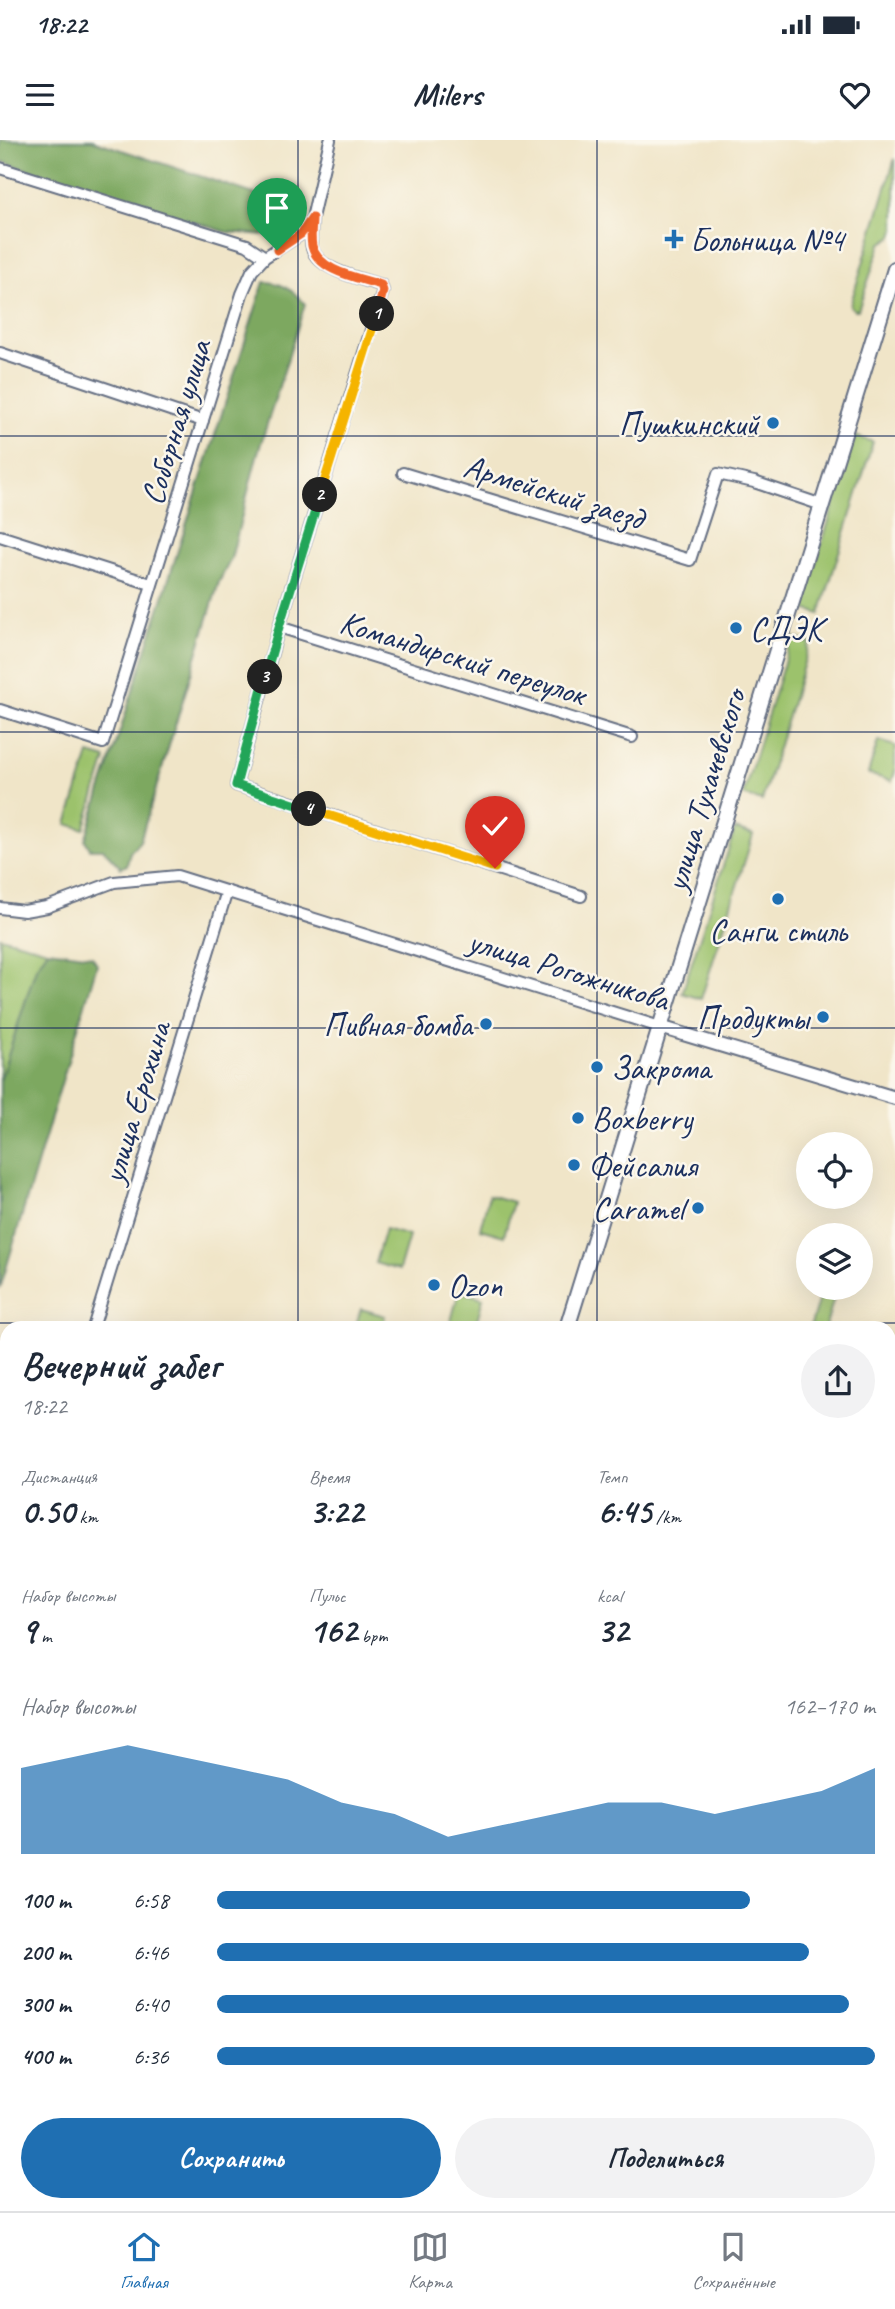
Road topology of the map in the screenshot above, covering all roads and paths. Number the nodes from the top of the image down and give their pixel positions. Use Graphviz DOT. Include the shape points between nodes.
graph roads {
  1 [pos="330,140"];
  2 [pos="0,168"];
  3 [pos="312,218"];
  4 [pos="265,257"];
  5 [pos="895,269"];
  6 [pos="0,353"];
  7 [pos="203,421"];
  8 [pos="403,473"];
  9 [pos="822,505"];
  10 [pos="0,536"];
  11 [pos="152,584"];
  12 [pos="279,627"];
  13 [pos="0,710"];
  14 [pos="632,737"];
  15 [pos="227,891"];
  16 [pos="581,896"];
  17 [pos="0,908"];
  18 [pos="660,1027"];
  19 [pos="895,1098"];
  20 [pos="95,1321"];
  21 [pos="569,1321"];
  1 -- 3 [label="street"];
  2 -- 4 [label="street" via="247,245"];
  3 -- 4 [label="street, Соборная улица" via="301,234"];
  3 -- 12 [label="street" via="312,249 317,257 334,269 381,285 383,291"];
  4 -- 7 [label="street, Соборная улица" via="252,271 242,294"];
  5 -- 9 [label="main road, улица Тухачевского"];
  6 -- 7 [label="street"];
  7 -- 11 [label="street, Соборная улица"];
  8 -- 9 [label="street, Армейский заезд" via="690,559 718,474"];
  9 -- 18 [label="main road, улица Тухачевского"];
  10 -- 11 [label="street"];
  11 -- 13 [label="street, Соборная улица" via="103,743"];
  12 -- 14 [label="street, Командирский переулок"];
  12 -- 16 [label="street" via="236,785"];
  15 -- 17 [label="street, улица Рогожникова" via="177,876 114,882 47,907 24,911"];
  15 -- 18 [label="street, улица Рогожникова"];
  15 -- 20 [label="street, улица Ерохина"];
  18 -- 19 [label="street, улица Рогожникова"];
  18 -- 21 [label="main road, улица Тухачевского"];
}
